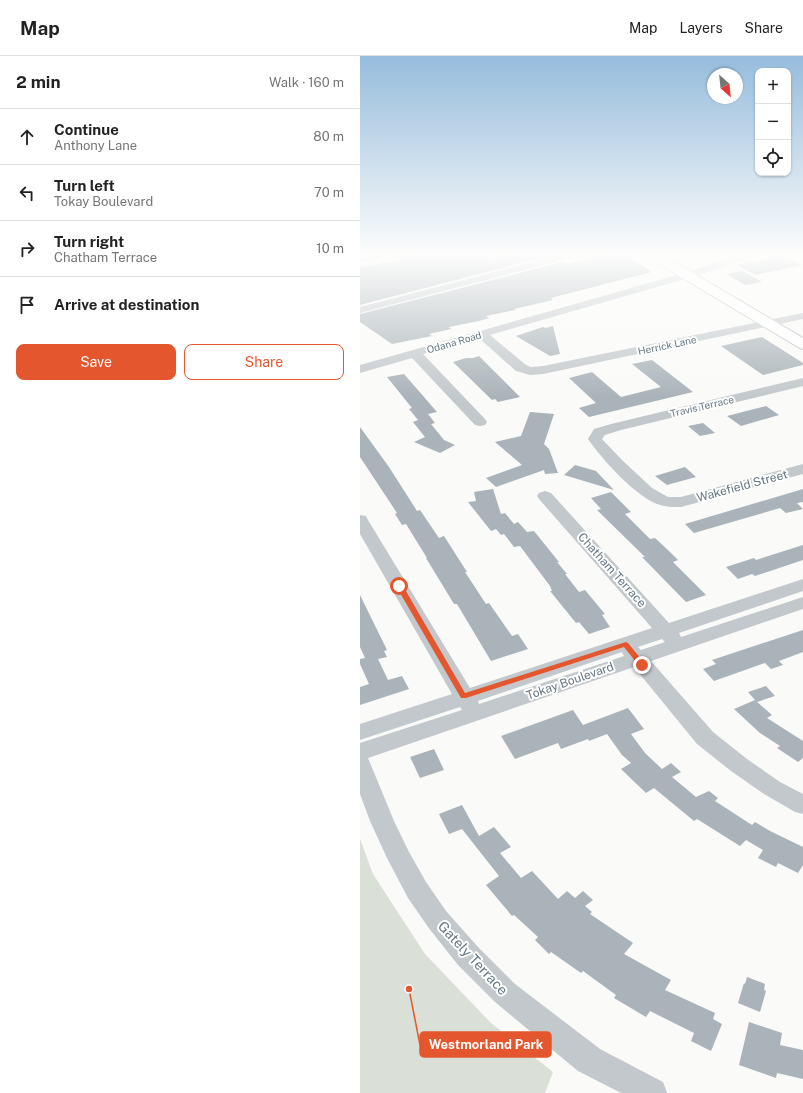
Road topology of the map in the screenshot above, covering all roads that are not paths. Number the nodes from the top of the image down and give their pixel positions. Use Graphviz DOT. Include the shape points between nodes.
graph roads {
  1 [pos="393,301"];
  2 [pos="592,301"];
  3 [pos="735,301"];
  4 [pos="749,301"];
  5 [pos="360,310"];
  6 [pos="803,316"];
  7 [pos="785,320"];
  8 [pos="767,323"];
  9 [pos="803,330"];
  10 [pos="482,334"];
  11 [pos="803,344"];
  12 [pos="415,353"];
  13 [pos="360,370"];
  14 [pos="803,382"];
  15 [pos="480,422"];
  16 [pos="601,431"];
  17 [pos="803,469"];
  18 [pos="545,496"];
  19 [pos="360,520"];
  20 [pos="803,585"];
  21 [pos="803,603"];
  22 [pos="672,637"];
  23 [pos="631,652"];
  24 [pos="464,696"];
  25 [pos="474,714"];
  26 [pos="360,732"];
  27 [pos="360,752"];
  28 [pos="360,764"];
  29 [pos="803,805"];
  30 [pos="652,1093"];
  1 -- 5 [label="street"];
  2 -- 10 [label="street, Odana Road"];
  3 -- 8 [label="main road"];
  4 -- 7 [label="main road"];
  6 -- 7 [label="street, Herrick Lane"];
  7 -- 8 [label="street, Herrick Lane"];
  7 -- 9 [label="main road"];
  8 -- 10 [label="street, Herrick Lane" via="530,371 515,364"];
  8 -- 11 [label="main road"];
  10 -- 12 [label="street, Odana Road"];
  12 -- 13 [label="street, Odana Road"];
  12 -- 15 [label="street"];
  14 -- 16 [label="street, Travis Terrace"];
  16 -- 17 [label="street, Wakefield Street" via="595,439 598,444 651,495 664,502 681,502"];
  18 -- 22 [label="street, Chatham Terrace"];
  19 -- 24 [label="street"];
  20 -- 22 [label="street, Tokay Boulevard"];
  21 -- 22 [label="street, Tokay Boulevard"];
  22 -- 23 [label="street, Tokay Boulevard"];
  23 -- 24 [label="street, Tokay Boulevard"];
  23 -- 25 [label="street, Tokay Boulevard"];
  23 -- 29 [label="street" via="705,738 772,788"];
  24 -- 25 [label="street"];
  24 -- 26 [label="street, Tokay Boulevard"];
  25 -- 27 [label="street, Tokay Boulevard"];
  28 -- 30 [label="street, Gately Terrace" via="382,821 416,890 436,919 468,956 504,993 589,1060"];
}
